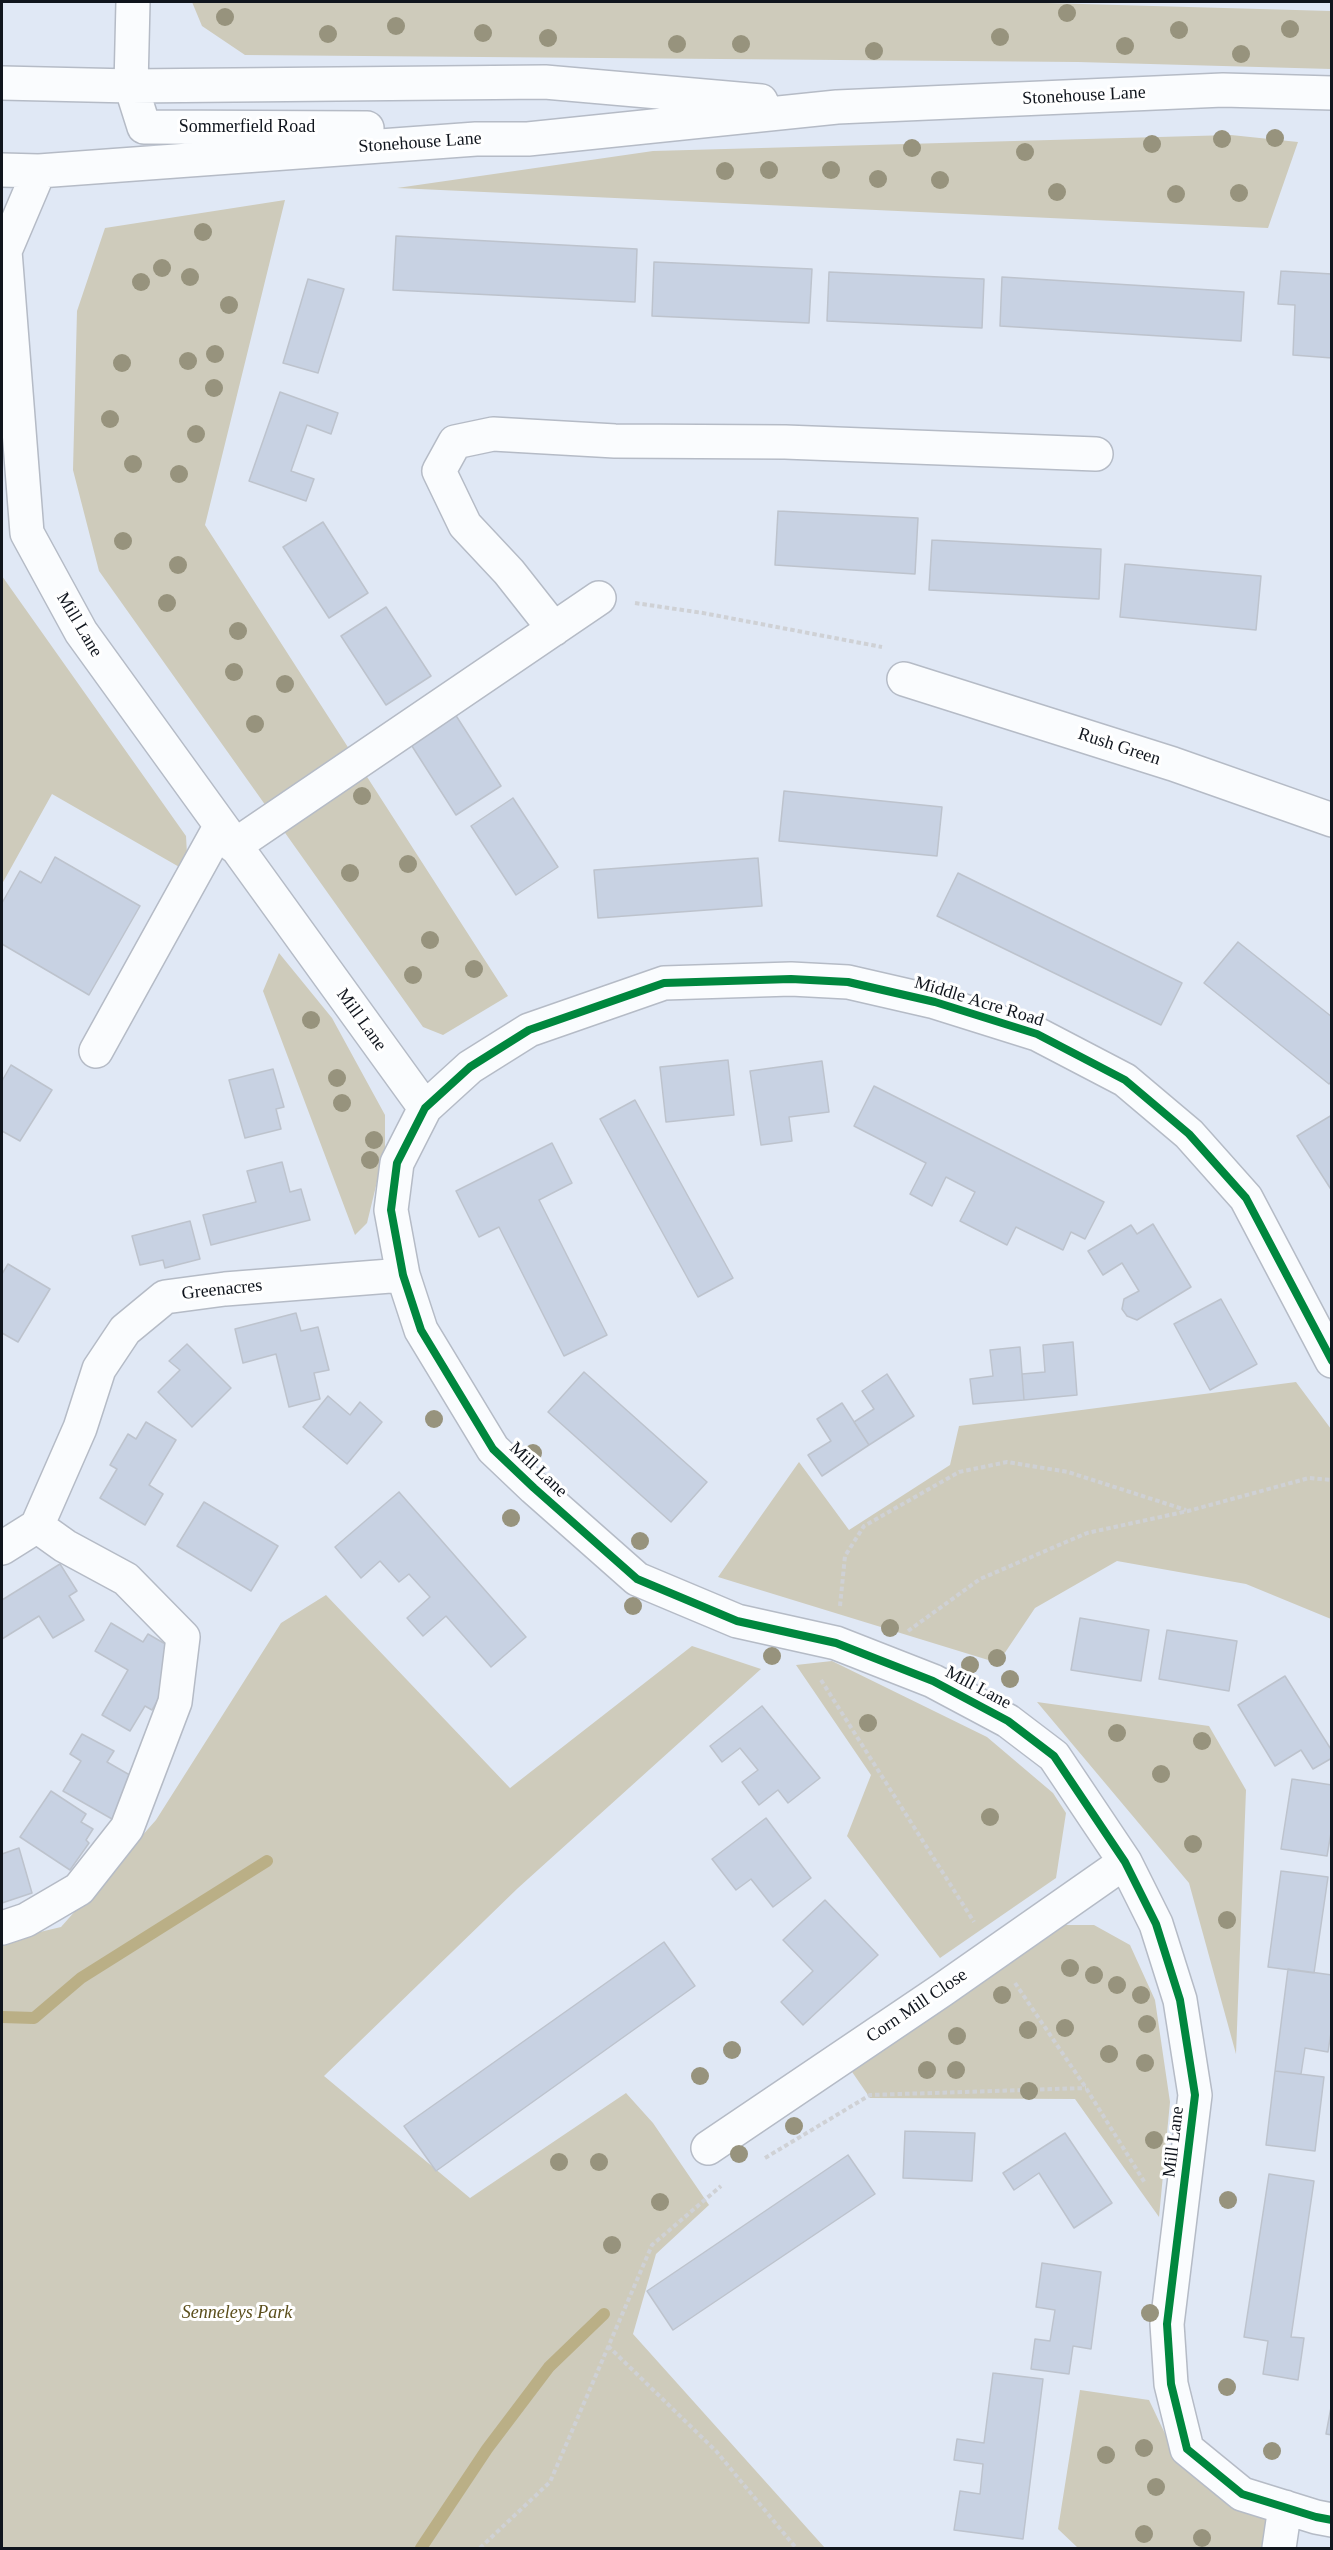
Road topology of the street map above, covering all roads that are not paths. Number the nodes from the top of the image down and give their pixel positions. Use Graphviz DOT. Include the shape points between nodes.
graph roads {
  1 [pos="133,2"];
  2 [pos="2,83"];
  3 [pos="131,86"];
  4 [pos="1332,93"];
  5 [pos="837,107"];
  6 [pos="476,139"];
  7 [pos="2,170"];
  8 [pos="39,171"];
  9 [pos="3,249"];
  10 [pos="1096,454"];
  11 [pos="14,529"];
  12 [pos="599,598"];
  13 [pos="554,629"];
  14 [pos="904,679"];
  15 [pos="1332,820"];
  16 [pos="227,836"];
  17 [pos="96,1051"];
  18 [pos="425,1108"];
  19 [pos="403,1275"];
  20 [pos="1332,1362"];
  21 [pos="37,1526"];
  22 [pos="2,1548"];
  23 [pos="1125,1862"];
  24 [pos="2,1928"];
  25 [pos="708,2148"];
  26 [pos="1285,2507"];
  27 [pos="1332,2520"];
  28 [pos="1279,2548"];
  1 -- 3 [label="street, Sommerfield Road"];
  2 -- 3 [label="street, Stonehouse Lane"];
  3 -- 5 [label="street, Stonehouse Lane" via="545,82"];
  3 -- 6 [label="street, Sommerfield Road" via="144,127 363,127"];
  4 -- 5 [label="street, Stonehouse Lane" via="1222,90"];
  5 -- 6 [label="street, Stonehouse Lane" via="528,139"];
  6 -- 8 [label="street, Stonehouse Lane"];
  7 -- 8 [label="street, Stonehouse Lane"];
  8 -- 9 [label="street, Mill Lane"];
  9 -- 11 [label="street, Mill Lane"];
  10 -- 13 [label="street" via="492,434 455,442 440,471 465,525"];
  11 -- 16 [label="street, Mill Lane" via="81,632"];
  12 -- 13 [label="street"];
  13 -- 16 [label="street"];
  14 -- 15 [label="street, Rush Green" via="1173,764"];
  16 -- 17 [label="street"];
  16 -- 18 [label="street, Mill Lane"];
  18 -- 19 [label="street, Mill Lane" via="398,1163 391,1210"];
  18 -- 20 [label="street, Middle Acre Road" via="470,1068 528,1030 664,982 848,982 935,1002 1037,1034 1096,1064 1125,1080 1189,1134 1246,1198"];
  19 -- 21 [label="street, Greenacres" via="165,1297 125,1330 99,1369 80,1428"];
  19 -- 23 [label="street, Mill Lane" via="421,1330 493,1449 637,1579 737,1621 836,1643 873,1656 933,1681 1008,1721 1054,1756"];
  21 -- 22 [label="street"];
  21 -- 24 [label="street" via="64,1546 126,1579 183,1637 175,1702 127,1828 79,1888 26,1920"];
  23 -- 25 [label="street, Corn Mill Close"];
  23 -- 26 [label="street, Mill Lane" via="1156,1924 1180,2000 1195,2095 1167,2324 1171,2384 1187,2449 1242,2493"];
  26 -- 27 [label="street, Mill Lane"];
  26 -- 28 [label="street"];
}
